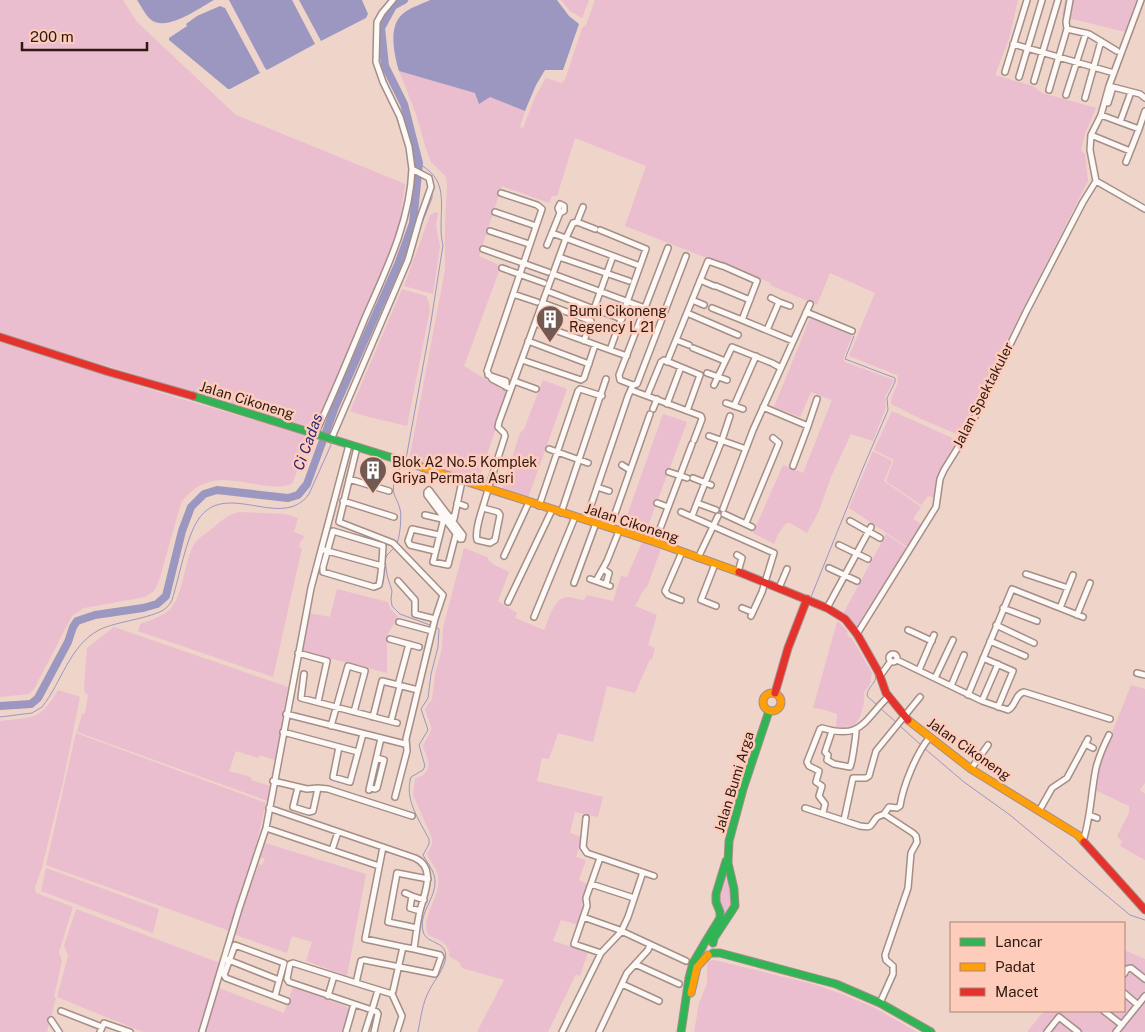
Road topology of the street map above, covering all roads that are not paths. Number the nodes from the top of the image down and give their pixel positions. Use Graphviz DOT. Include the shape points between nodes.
graph roads {
  1 [pos="388,0"];
  2 [pos="393,0"];
  3 [pos="1027,0"];
  4 [pos="1042,0"];
  5 [pos="1058,0"];
  6 [pos="1070,0"];
  7 [pos="1141,0"];
  8 [pos="377,14"];
  9 [pos="1066,29"];
  10 [pos="1086,33"];
  11 [pos="1101,41"];
  12 [pos="1013,44"];
  13 [pos="1027,48"];
  14 [pos="1117,51"];
  15 [pos="1043,53"];
  16 [pos="1059,58"];
  17 [pos="1076,63"];
  18 [pos="1094,68"];
  19 [pos="1005,72"];
  20 [pos="1114,73"];
  21 [pos="1019,77"];
  22 [pos="1034,81"];
  23 [pos="1111,86"];
  24 [pos="1049,90"];
  25 [pos="1131,92"];
  26 [pos="1066,95"];
  27 [pos="1085,98"];
  28 [pos="1145,98"];
  29 [pos="1145,111"];
  30 [pos="1102,115"];
  31 [pos="1120,122"];
  32 [pos="1139,129"];
  33 [pos="1091,135"];
  34 [pos="1130,150"];
  35 [pos="1126,162"];
  36 [pos="413,170"];
  37 [pos="1096,181"];
  38 [pos="501,193"];
  39 [pos="583,207"];
  40 [pos="1145,209"];
  41 [pos="495,212"];
  42 [pos="560,213"];
  43 [pos="578,222"];
  44 [pos="536,226"];
  45 [pos="490,230"];
  46 [pos="552,233"];
  47 [pos="566,238"];
  48 [pos="530,244"];
  49 [pos="547,245"];
  50 [pos="668,248"];
  51 [pos="483,249"];
  52 [pos="613,256"];
  53 [pos="686,256"];
  54 [pos="559,257"];
  55 [pos="524,263"];
  56 [pos="640,266"];
  57 [pos="502,268"];
  58 [pos="550,273"];
  59 [pos="607,273"];
  60 [pos="520,275"];
  61 [pos="700,280"];
  62 [pos="629,281"];
  63 [pos="544,283"];
  64 [pos="546,291"];
  65 [pos="600,292"];
  66 [pos="513,294"];
  67 [pos="771,298"];
  68 [pos="692,300"];
  69 [pos="750,300"];
  70 [pos="540,302"];
  71 [pos="628,302"];
  72 [pos="779,302"];
  73 [pos="810,304"];
  74 [pos="704,305"];
  75 [pos="790,306"];
  76 [pos="646,308"];
  77 [pos="712,308"];
  78 [pos="594,309"];
  79 [pos="806,312"];
  80 [pos="687,313"];
  81 [pos="664,315"];
  82 [pos="622,319"];
  83 [pos="742,320"];
  84 [pos="535,323"];
  85 [pos="768,330"];
  86 [pos="852,331"];
  87 [pos="738,335"];
  88 [pos="0,337"];
  89 [pos="584,340"];
  90 [pos="676,340"];
  91 [pos="528,341"];
  92 [pos="793,341"];
  93 [pos="596,345"];
  94 [pos="610,350"];
  95 [pos="627,356"];
  96 [pos="756,356"];
  97 [pos="522,360"];
  98 [pos="725,361"];
  99 [pos="667,362"];
  100 [pos="589,364"];
  101 [pos="681,367"];
  102 [pos="781,368"];
  103 [pos="707,373"];
  104 [pos="718,376"];
  105 [pos="606,380"];
  106 [pos="728,380"];
  107 [pos="514,381"];
  108 [pos="714,385"];
  109 [pos="508,388"];
  110 [pos="632,388"];
  111 [pos="536,389"];
  112 [pos="602,396"];
  113 [pos="647,396"];
  114 [pos="657,399"];
  115 [pos="817,399"];
  116 [pos="726,403"];
  117 [pos="667,404"];
  118 [pos="734,406"];
  119 [pos="763,407"];
  120 [pos="653,409"];
  121 [pos="743,409"];
  122 [pos="687,411"];
  123 [pos="650,414"];
  124 [pos="730,416"];
  125 [pos="808,426"];
  126 [pos="316,434"];
  127 [pos="709,436"];
  128 [pos="773,438"];
  129 [pos="330,439"];
  130 [pos="722,440"];
  131 [pos="348,445"];
  132 [pos="357,447"];
  133 [pos="549,449"];
  134 [pos="746,450"];
  135 [pos="557,452"];
  136 [pos="579,460"];
  137 [pos="588,463"];
  138 [pos="622,465"];
  139 [pos="793,466"];
  140 [pos="630,470"];
  141 [pos="669,472"];
  142 [pos="679,475"];
  143 [pos="349,479"];
  144 [pos="462,481"];
  145 [pos="705,482"];
  146 [pos="711,485"];
  147 [pos="597,487"];
  148 [pos="488,489"];
  149 [pos="389,491"];
  150 [pos="609,491"];
  151 [pos="343,501"];
  152 [pos="529,502"];
  153 [pos="457,503"];
  154 [pos="657,503"];
  155 [pos="697,503"];
  156 [pos="466,506"];
  157 [pos="539,506"];
  158 [pos="668,507"];
  159 [pos="484,508"];
  160 [pos="552,510"];
  161 [pos="680,512"];
  162 [pos="720,512"];
  163 [pos="561,513"];
  164 [pos="424,515"];
  165 [pos="692,516"];
  166 [pos="394,517"];
  167 [pos="575,517"];
  168 [pos="586,520"];
  169 [pos="450,521"];
  170 [pos="850,521"];
  171 [pos="414,522"];
  172 [pos="596,523"];
  173 [pos="746,523"];
  174 [pos="714,526"];
  175 [pos="752,526"];
  176 [pos="610,528"];
  177 [pos="412,529"];
  178 [pos="870,529"];
  179 [pos="619,531"];
  180 [pos="439,536"];
  181 [pos="880,538"];
  182 [pos="655,542"];
  183 [pos="839,545"];
  184 [pos="324,550"];
  185 [pos="435,551"];
  186 [pos="682,552"];
  187 [pos="856,553"];
  188 [pos="736,555"];
  189 [pos="504,556"];
  190 [pos="698,558"];
  191 [pos="868,559"];
  192 [pos="715,564"];
  193 [pos="382,566"];
  194 [pos="829,568"];
  195 [pos="603,569"];
  196 [pos="787,569"];
  197 [pos="738,572"];
  198 [pos="1026,574"];
  199 [pos="844,575"];
  200 [pos="1073,575"];
  201 [pos="590,579"];
  202 [pos="856,580"];
  203 [pos="398,581"];
  204 [pos="596,581"];
  205 [pos="574,583"];
  206 [pos="765,583"];
  207 [pos="1090,583"];
  208 [pos="779,588"];
  209 [pos="1068,588"];
  210 [pos="807,599"];
  211 [pos="681,600"];
  212 [pos="508,602"];
  213 [pos="716,606"];
  214 [pos="742,608"];
  215 [pos="827,608"];
  216 [pos="1004,608"];
  217 [pos="1060,608"];
  218 [pos="1077,614"];
  219 [pos="534,617"];
  220 [pos="1083,617"];
  221 [pos="1037,621"];
  222 [pos="399,622"];
  223 [pos="996,625"];
  224 [pos="434,626"];
  225 [pos="908,630"];
  226 [pos="857,634"];
  227 [pos="934,635"];
  228 [pos="390,639"];
  229 [pos="953,640"];
  230 [pos="932,641"];
  231 [pos="990,641"];
  232 [pos="1034,643"];
  233 [pos="409,644"];
  234 [pos="419,647"];
  235 [pos="298,653"];
  236 [pos="964,655"];
  237 [pos="1025,656"];
  238 [pos="983,658"];
  239 [pos="998,664"];
  240 [pos="919,670"];
  241 [pos="1137,673"];
  242 [pos="304,674"];
  243 [pos="1145,675"];
  244 [pos="880,676"];
  245 [pos="935,678"];
  246 [pos="399,686"];
  247 [pos="951,686"];
  248 [pos="418,690"];
  249 [pos="775,694"];
  250 [pos="968,694"];
  251 [pos="888,697"];
  252 [pos="920,697"];
  253 [pos="982,701"];
  254 [pos="318,702"];
  255 [pos="336,707"];
  256 [pos="998,707"];
  257 [pos="769,711"];
  258 [pos="354,712"];
  259 [pos="286,714"];
  260 [pos="373,716"];
  261 [pos="904,717"];
  262 [pos="1110,719"];
  263 [pos="391,721"];
  264 [pos="397,723"];
  265 [pos="331,726"];
  266 [pos="856,730"];
  267 [pos="832,731"];
  268 [pos="283,732"];
  269 [pos="363,734"];
  270 [pos="1109,735"];
  271 [pos="381,738"];
  272 [pos="929,738"];
  273 [pos="1088,738"];
  274 [pos="405,744"];
  275 [pos="988,744"];
  276 [pos="1085,744"];
  277 [pos="340,747"];
  278 [pos="1093,748"];
  279 [pos="358,752"];
  280 [pos="971,769"];
  281 [pos="273,781"];
  282 [pos="298,787"];
  283 [pos="318,788"];
  284 [pos="369,789"];
  285 [pos="395,797"];
  286 [pos="269,808"];
  287 [pos="805,808"];
  288 [pos="1039,811"];
  289 [pos="823,813"];
  290 [pos="884,814"];
  291 [pos="412,816"];
  292 [pos="1089,816"];
  293 [pos="586,818"];
  294 [pos="1097,818"];
  295 [pos="844,820"];
  296 [pos="266,828"];
  297 [pos="338,832"];
  298 [pos="1081,838"];
  299 [pos="383,847"];
  300 [pos="332,850"];
  301 [pos="727,856"];
  302 [pos="600,858"];
  303 [pos="379,866"];
  304 [pos="643,872"];
  305 [pos="654,876"];
  306 [pos="428,879"];
  307 [pos="591,884"];
  308 [pos="405,893"];
  309 [pos="412,896"];
  310 [pos="634,898"];
  311 [pos="424,900"];
  312 [pos="1145,910"];
  313 [pos="420,911"];
  314 [pos="584,918"];
  315 [pos="417,928"];
  316 [pos="621,932"];
  317 [pos="650,945"];
  318 [pos="704,945"];
  319 [pos="403,947"];
  320 [pos="414,949"];
  321 [pos="714,950"];
  322 [pos="601,953"];
  323 [pos="226,959"];
  324 [pos="686,961"];
  325 [pos="635,964"];
  326 [pos="398,966"];
  327 [pos="1125,972"];
  328 [pos="334,976"];
  329 [pos="1145,979"];
  330 [pos="280,980"];
  331 [pos="356,983"];
  332 [pos="622,984"];
  333 [pos="679,984"];
  334 [pos="378,990"];
  335 [pos="393,991"];
  336 [pos="1125,994"];
  337 [pos="275,996"];
  338 [pos="328,996"];
  339 [pos="1145,996"];
  340 [pos="287,1000"];
  341 [pos="659,1001"];
  342 [pos="880,1003"];
  343 [pos="354,1004"];
  344 [pos="1138,1005"];
  345 [pos="372,1010"];
  346 [pos="61,1011"];
  347 [pos="1105,1012"];
  348 [pos="51,1020"];
  349 [pos="1122,1025"];
  350 [pos="101,1030"];
  351 [pos="60,1032"];
  352 [pos="129,1032"];
  353 [pos="202,1032"];
  354 [pos="346,1032"];
  355 [pos="365,1032"];
  356 [pos="374,1032"];
  357 [pos="397,1032"];
  358 [pos="562,1032"];
  359 [pos="599,1032"];
  360 [pos="681,1032"];
  361 [pos="686,1032"];
  362 [pos="931,1032"];
  363 [pos="1047,1032"];
  364 [pos="1078,1032"];
  365 [pos="1116,1032"];
  1 -- 8 [label="street"];
  2 -- 36 [label="street" via="377,22 376,62 400,117"];
  3 -- 12 [label="street"];
  4 -- 13 [label="street"];
  5 -- 15 [label="street"];
  6 -- 9 [label="street"];
  7 -- 20 [label="street"];
  9 -- 10 [label="street"];
  9 -- 16 [label="street"];
  10 -- 11 [label="street"];
  10 -- 17 [label="street"];
  11 -- 14 [label="street"];
  11 -- 18 [label="street"];
  12 -- 13 [label="street"];
  12 -- 19 [label="street"];
  13 -- 15 [label="street"];
  13 -- 21 [label="street"];
  15 -- 16 [label="street"];
  15 -- 22 [label="street"];
  16 -- 17 [label="street"];
  16 -- 24 [label="street"];
  17 -- 18 [label="street"];
  17 -- 26 [label="street"];
  18 -- 20 [label="street"];
  18 -- 27 [label="street"];
  20 -- 23 [label="street"];
  23 -- 25 [label="street"];
  23 -- 30 [label="street"];
  25 -- 28 [label="street"];
  25 -- 31 [label="street"];
  29 -- 32 [label="street"];
  30 -- 31 [label="street"];
  30 -- 33 [label="street"];
  31 -- 32 [label="street"];
  32 -- 34 [label="street"];
  33 -- 34 [label="street"];
  33 -- 37 [label="street" via="1090,150"];
  34 -- 35 [label="street"];
  36 -- 126 [label="street" via="399,240"];
  36 -- 129 [label="street" via="427,176 431,187 408,260"];
  37 -- 40 [label="street"];
  37 -- 226 [label="street, Jalan Spektakuler" via="1026,312 967,433 944,470 936,507"];
  38 -- 44 [label="street" via="541,207"];
  39 -- 43 [label="street"];
  41 -- 44 [label="street"];
  42 -- 46 [label="street"];
  43 -- 47 [label="street" via="573,223"];
  43 -- 56 [label="street" via="646,248"];
  44 -- 48 [label="street"];
  45 -- 48 [label="street"];
  46 -- 47 [label="street"];
  46 -- 49 [label="street"];
  47 -- 52 [label="street"];
  47 -- 54 [label="street"];
  48 -- 55 [label="street"];
  50 -- 76 [label="street"];
  51 -- 55 [label="street"];
  52 -- 56 [label="street"];
  52 -- 59 [label="street"];
  53 -- 81 [label="street"];
  54 -- 58 [label="street"];
  54 -- 59 [label="street"];
  55 -- 58 [label="street"];
  55 -- 60 [label="street"];
  56 -- 71 [label="street"];
  57 -- 60 [label="street"];
  58 -- 64 [label="street"];
  58 -- 65 [label="street"];
  59 -- 62 [label="street"];
  59 -- 65 [label="street"];
  60 -- 63 [label="street"];
  60 -- 66 [label="street"];
  61 -- 68 [label="street"];
  61 -- 69 [label="street"];
  61 -- 69 [label="street" via="708,261 723,266 757,281"];
  64 -- 70 [label="street"];
  64 -- 78 [label="street"];
  65 -- 71 [label="street"];
  65 -- 78 [label="street"];
  66 -- 70 [label="street"];
  66 -- 109 [label="street" via="487,371 488,375 506,382"];
  67 -- 72 [label="street"];
  68 -- 74 [label="street"];
  68 -- 80 [label="street"];
  69 -- 83 [label="street"];
  70 -- 84 [label="street"];
  70 -- 89 [label="street" via="591,321"];
  71 -- 76 [label="street"];
  71 -- 82 [label="street"];
  72 -- 75 [label="street"];
  72 -- 85 [label="street"];
  73 -- 79 [label="street"];
  76 -- 81 [label="street"];
  76 -- 95 [label="street"];
  77 -- 83 [label="street"];
  78 -- 82 [label="street"];
  79 -- 86 [label="street"];
  79 -- 92 [label="street"];
  80 -- 87 [label="street"];
  80 -- 90 [label="street"];
  81 -- 110 [label="street" via="638,384"];
  82 -- 94 [label="street"];
  83 -- 85 [label="street"];
  84 -- 89 [label="street"];
  84 -- 91 [label="street"];
  85 -- 92 [label="street"];
  88 -- 126 [label="street, Jalan Cikoneng"];
  89 -- 93 [label="street"];
  90 -- 98 [label="street"];
  90 -- 99 [label="street"];
  91 -- 97 [label="street"];
  91 -- 100 [label="street"];
  92 -- 102 [label="street"];
  93 -- 94 [label="street"];
  93 -- 100 [label="street"];
  94 -- 95 [label="street"];
  95 -- 110 [label="street" via="619,378"];
  96 -- 98 [label="street" via="734,346"];
  96 -- 102 [label="street"];
  96 -- 118 [label="street"];
  97 -- 100 [label="street" via="582,380"];
  97 -- 107 [label="street"];
  98 -- 104 [label="street"];
  99 -- 101 [label="street"];
  99 -- 113 [label="street" via="660,362"];
  101 -- 117 [label="street"];
  101 -- 122 [label="street" via="700,376"];
  102 -- 119 [label="street"];
  103 -- 104 [label="street"];
  104 -- 106 [label="street"];
  104 -- 108 [label="street"];
  105 -- 112 [label="street"];
  107 -- 109 [label="street"];
  107 -- 111 [label="street"];
  109 -- 148 [label="street" via="498,426 505,436"];
  110 -- 113 [label="street"];
  110 -- 147 [label="street" via="600,468"];
  112 -- 135 [label="street" via="578,391"];
  112 -- 136 [label="street"];
  113 -- 114 [label="street"];
  114 -- 117 [label="street"];
  114 -- 120 [label="street"];
  115 -- 125 [label="street"];
  116 -- 118 [label="street"];
  117 -- 122 [label="street"];
  118 -- 121 [label="street"];
  119 -- 125 [label="street"];
  119 -- 134 [label="street"];
  122 -- 142 [label="street" via="702,418"];
  123 -- 140 [label="street"];
  124 -- 130 [label="street"];
  125 -- 139 [label="street"];
  126 -- 129 [label="street, Jalan Cikoneng"];
  127 -- 130 [label="street"];
  128 -- 173 [label="street" via="779,443"];
  129 -- 131 [label="street, Jalan Cikoneng"];
  130 -- 134 [label="street"];
  130 -- 145 [label="street"];
  131 -- 132 [label="street, Jalan Cikoneng"];
  131 -- 184 [label="street"];
  132 -- 143 [label="street"];
  132 -- 144 [label="street, Jalan Cikoneng"];
  133 -- 135 [label="street"];
  134 -- 162 [label="street"];
  135 -- 136 [label="street"];
  135 -- 157 [label="street"];
  136 -- 137 [label="street"];
  136 -- 163 [label="street"];
  138 -- 140 [label="street"];
  140 -- 176 [label="street"];
  141 -- 142 [label="street"];
  142 -- 145 [label="street"];
  142 -- 158 [label="street"];
  143 -- 149 [label="street"];
  143 -- 151 [label="street"];
  144 -- 148 [label="street, Jalan Cikoneng"];
  144 -- 153 [label="street"];
  145 -- 146 [label="street"];
  145 -- 155 [label="street"];
  147 -- 150 [label="street"];
  147 -- 168 [label="street"];
  148 -- 152 [label="street, Jalan Cikoneng"];
  148 -- 159 [label="street"];
  151 -- 166 [label="street"];
  151 -- 224 [label="street" via="340,523 393,543 442,594"];
  152 -- 157 [label="street, Jalan Cikoneng"];
  152 -- 189 [label="street"];
  153 -- 156 [label="street"];
  153 -- 169 [label="street"];
  154 -- 158 [label="street"];
  155 -- 162 [label="street"];
  155 -- 165 [label="street"];
  157 -- 160 [label="street, Jalan Cikoneng"];
  158 -- 182 [label="street"];
  159 -- 159 [label="street" via="476,539 490,543 495,540 500,515"];
  160 -- 163 [label="street, Jalan Cikoneng"];
  160 -- 212 [label="street"];
  161 -- 165 [label="street"];
  162 -- 173 [label="street"];
  162 -- 174 [label="street"];
  163 -- 167 [label="street, Jalan Cikoneng"];
  164 -- 169 [label="street"];
  165 -- 174 [label="street"];
  167 -- 168 [label="street, Jalan Cikoneng"];
  167 -- 219 [label="street"];
  168 -- 172 [label="street, Jalan Cikoneng"];
  169 -- 169 [label="street" via="427,494 428,490 433,493"];
  169 -- 180 [label="street"];
  169 -- 185 [label="street" via="463,537 460,539 456,534 448,565 434,562"];
  170 -- 178 [label="street"];
  171 -- 177 [label="street"];
  172 -- 176 [label="street, Jalan Cikoneng"];
  172 -- 205 [label="street"];
  173 -- 175 [label="street"];
  174 -- 190 [label="street"];
  174 -- 206 [label="street" via="774,553"];
  176 -- 179 [label="street, Jalan Cikoneng"];
  177 -- 180 [label="street"];
  177 -- 185 [label="street" via="409,544"];
  178 -- 181 [label="street"];
  178 -- 187 [label="street"];
  179 -- 182 [label="street, Jalan Cikoneng"];
  179 -- 195 [label="street"];
  180 -- 185 [label="street"];
  182 -- 186 [label="street, Jalan Cikoneng"];
  183 -- 187 [label="street"];
  184 -- 193 [label="street"];
  184 -- 193 [label="street" via="335,531 382,544"];
  184 -- 193 [label="street" via="323,572 376,587 382,576"];
  184 -- 235 [label="street" via="311,588"];
  186 -- 190 [label="street, Jalan Cikoneng"];
  186 -- 211 [label="street" via="665,591"];
  187 -- 191 [label="street"];
  187 -- 199 [label="street"];
  188 -- 197 [label="street" via="742,558"];
  190 -- 192 [label="street, Jalan Cikoneng"];
  192 -- 197 [label="street, Jalan Cikoneng"];
  192 -- 213 [label="street" via="701,600"];
  194 -- 199 [label="street"];
  195 -- 204 [label="street"];
  195 -- 204 [label="street" via="609,573 608,585"];
  196 -- 208 [label="street"];
  197 -- 206 [label="street, Jalan Cikoneng"];
  198 -- 209 [label="street"];
  199 -- 202 [label="street"];
  199 -- 215 [label="street"];
  200 -- 209 [label="street"];
  201 -- 204 [label="street"];
  203 -- 224 [label="street" via="414,599 415,614"];
  206 -- 208 [label="street, Jalan Cikoneng"];
  206 -- 214 [label="street" via="751,614"];
  207 -- 218 [label="street"];
  208 -- 210 [label="street, Jalan Cikoneng"];
  209 -- 217 [label="street"];
  210 -- 215 [label="street, Jalan Cikoneng"];
  210 -- 249 [label="street"];
  215 -- 226 [label="street, Jalan Cikoneng" via="845,620"];
  216 -- 217 [label="street" via="1012,589"];
  216 -- 221 [label="street"];
  216 -- 223 [label="street"];
  217 -- 218 [label="street"];
  218 -- 220 [label="street"];
  222 -- 224 [label="street"];
  223 -- 231 [label="street"];
  223 -- 232 [label="street"];
  224 -- 248 [label="street"];
  225 -- 230 [label="street"];
  226 -- 244 [label="street, Jalan Cikoneng"];
  227 -- 230 [label="street"];
  228 -- 233 [label="street"];
  229 -- 245 [label="street"];
  230 -- 240 [label="street"];
  231 -- 237 [label="street"];
  231 -- 238 [label="street"];
  233 -- 234 [label="street"];
  233 -- 246 [label="street"];
  235 -- 254 [label="street" via="327,661"];
  235 -- 259 [label="street"];
  236 -- 247 [label="street"];
  238 -- 239 [label="street"];
  238 -- 250 [label="street"];
  239 -- 253 [label="street"];
  239 -- 256 [label="street" via="1013,671"];
  240 -- 244 [label="street" via="894,660"];
  240 -- 245 [label="street"];
  241 -- 243 [label="street"];
  242 -- 254 [label="street" via="300,697"];
  244 -- 251 [label="street, Jalan Cikoneng"];
  245 -- 247 [label="street"];
  246 -- 248 [label="street"];
  246 -- 260 [label="street" via="381,682"];
  246 -- 263 [label="street"];
  247 -- 250 [label="street"];
  248 -- 274 [label="street"];
  249 -- 257 [label="street" via="780,698 781,707"];
  249 -- 257 [label="street" via="767,694 763,699 763,705"];
  250 -- 253 [label="street"];
  251 -- 261 [label="street, Jalan Cikoneng"];
  251 -- 266 [label="street"];
  252 -- 261 [label="street"];
  253 -- 256 [label="street"];
  254 -- 255 [label="street"];
  255 -- 258 [label="street"];
  255 -- 258 [label="street" via="347,666 364,670"];
  255 -- 265 [label="street"];
  256 -- 262 [label="street" via="1011,710 1018,696 1024,692"];
  257 -- 301 [label="street, Jalan Bumi Arga" via="733,823"];
  258 -- 260 [label="street"];
  259 -- 265 [label="street"];
  259 -- 268 [label="street"];
  260 -- 263 [label="street"];
  261 -- 272 [label="street, Jalan Cikoneng"];
  261 -- 295 [label="street" via="876,751 869,776 853,778"];
  263 -- 264 [label="street"];
  265 -- 269 [label="street"];
  266 -- 267 [label="street"];
  266 -- 267 [label="street" via="850,767 827,760 825,752"];
  267 -- 289 [label="street" via="820,728 807,762 819,771 816,782 822,786"];
  268 -- 277 [label="street"];
  268 -- 281 [label="street"];
  269 -- 271 [label="street"];
  269 -- 279 [label="street"];
  270 -- 292 [label="street" via="1096,769"];
  271 -- 274 [label="street"];
  271 -- 284 [label="street" via="377,758 384,760 377,788"];
  272 -- 280 [label="street, Jalan Cikoneng"];
  272 -- 290 [label="street" via="904,788 900,806 889,807"];
  273 -- 276 [label="street"];
  274 -- 285 [label="street" via="407,751"];
  275 -- 280 [label="street"];
  276 -- 278 [label="street"];
  276 -- 288 [label="street" via="1067,778 1052,788"];
  277 -- 279 [label="street"];
  277 -- 279 [label="street" via="334,778 350,782"];
  280 -- 288 [label="street, Jalan Cikoneng"];
  281 -- 282 [label="street"];
  281 -- 286 [label="street"];
  282 -- 283 [label="street"];
  282 -- 283 [label="street" via="292,807 309,812 313,811"];
  283 -- 291 [label="street"];
  286 -- 296 [label="street"];
  286 -- 297 [label="street"];
  287 -- 289 [label="street"];
  288 -- 298 [label="street, Jalan Cikoneng"];
  289 -- 295 [label="street"];
  290 -- 295 [label="street" via="869,827"];
  290 -- 342 [label="street" via="913,833 917,842 909,861 908,888 885,955 893,966"];
  292 -- 294 [label="street"];
  292 -- 298 [label="street"];
  293 -- 302 [label="street" via="583,847 587,853"];
  296 -- 300 [label="street"];
  296 -- 323 [label="street"];
  297 -- 299 [label="street"];
  297 -- 300 [label="street"];
  298 -- 312 [label="street, Jalan Cikoneng"];
  299 -- 303 [label="street"];
  299 -- 306 [label="street" via="418,859"];
  300 -- 303 [label="street"];
  301 -- 318 [label="street" via="716,894 720,918"];
  301 -- 321 [label="street, Jalan Bumi Arga" via="735,906 714,938"];
  302 -- 304 [label="street"];
  302 -- 307 [label="street"];
  303 -- 319 [label="street" via="365,939"];
  304 -- 305 [label="street"];
  304 -- 310 [label="street"];
  306 -- 311 [label="street"];
  306 -- 315 [label="street" via="397,873 388,922"];
  307 -- 310 [label="street"];
  307 -- 314 [label="street"];
  308 -- 309 [label="street"];
  309 -- 311 [label="street"];
  309 -- 313 [label="street" via="410,908"];
  310 -- 316 [label="street"];
  311 -- 313 [label="street"];
  313 -- 315 [label="street"];
  314 -- 316 [label="street"];
  314 -- 322 [label="street" via="574,944"];
  315 -- 320 [label="street"];
  316 -- 317 [label="street"];
  316 -- 322 [label="street"];
  317 -- 324 [label="street"];
  317 -- 325 [label="street"];
  318 -- 321 [label="street" via="710,942"];
  318 -- 321 [label="street" via="703,951"];
  318 -- 360 [label="street" via="688,978"];
  319 -- 320 [label="street"];
  319 -- 326 [label="street"];
  320 -- 326 [label="street" via="440,955 436,973"];
  321 -- 342 [label="street" via="830,982"];
  321 -- 361 [label="street, Jalan Bumi Arga" via="695,971"];
  322 -- 358 [label="street"];
  323 -- 330 [label="street"];
  323 -- 330 [label="street" via="235,945 252,950 284,963"];
  323 -- 337 [label="street" via="225,977"];
  323 -- 353 [label="street"];
  325 -- 332 [label="street"];
  325 -- 333 [label="street"];
  326 -- 331 [label="street" via="363,961"];
  326 -- 335 [label="street"];
  327 -- 329 [label="street" via="1131,968"];
  328 -- 331 [label="street"];
  328 -- 338 [label="street"];
  328 -- 338 [label="street" via="290,964 288,981"];
  330 -- 337 [label="street"];
  331 -- 334 [label="street"];
  332 -- 341 [label="street"];
  332 -- 359 [label="street"];
  334 -- 345 [label="street"];
  334 -- 357 [label="street" via="392,994 402,1016"];
  336 -- 344 [label="street"];
  337 -- 340 [label="street"];
  338 -- 343 [label="street"];
  339 -- 344 [label="street"];
  342 -- 362 [label="street"];
  343 -- 345 [label="street"];
  343 -- 354 [label="street"];
  344 -- 349 [label="street"];
  345 -- 355 [label="street"];
  345 -- 356 [label="street" via="378,1014"];
  346 -- 350 [label="street"];
  347 -- 349 [label="street"];
  348 -- 351 [label="street"];
  349 -- 365 [label="street"];
  350 -- 352 [label="street" via="106,1023"];
  363 -- 364 [label="street" via="1059,1017"];
}
